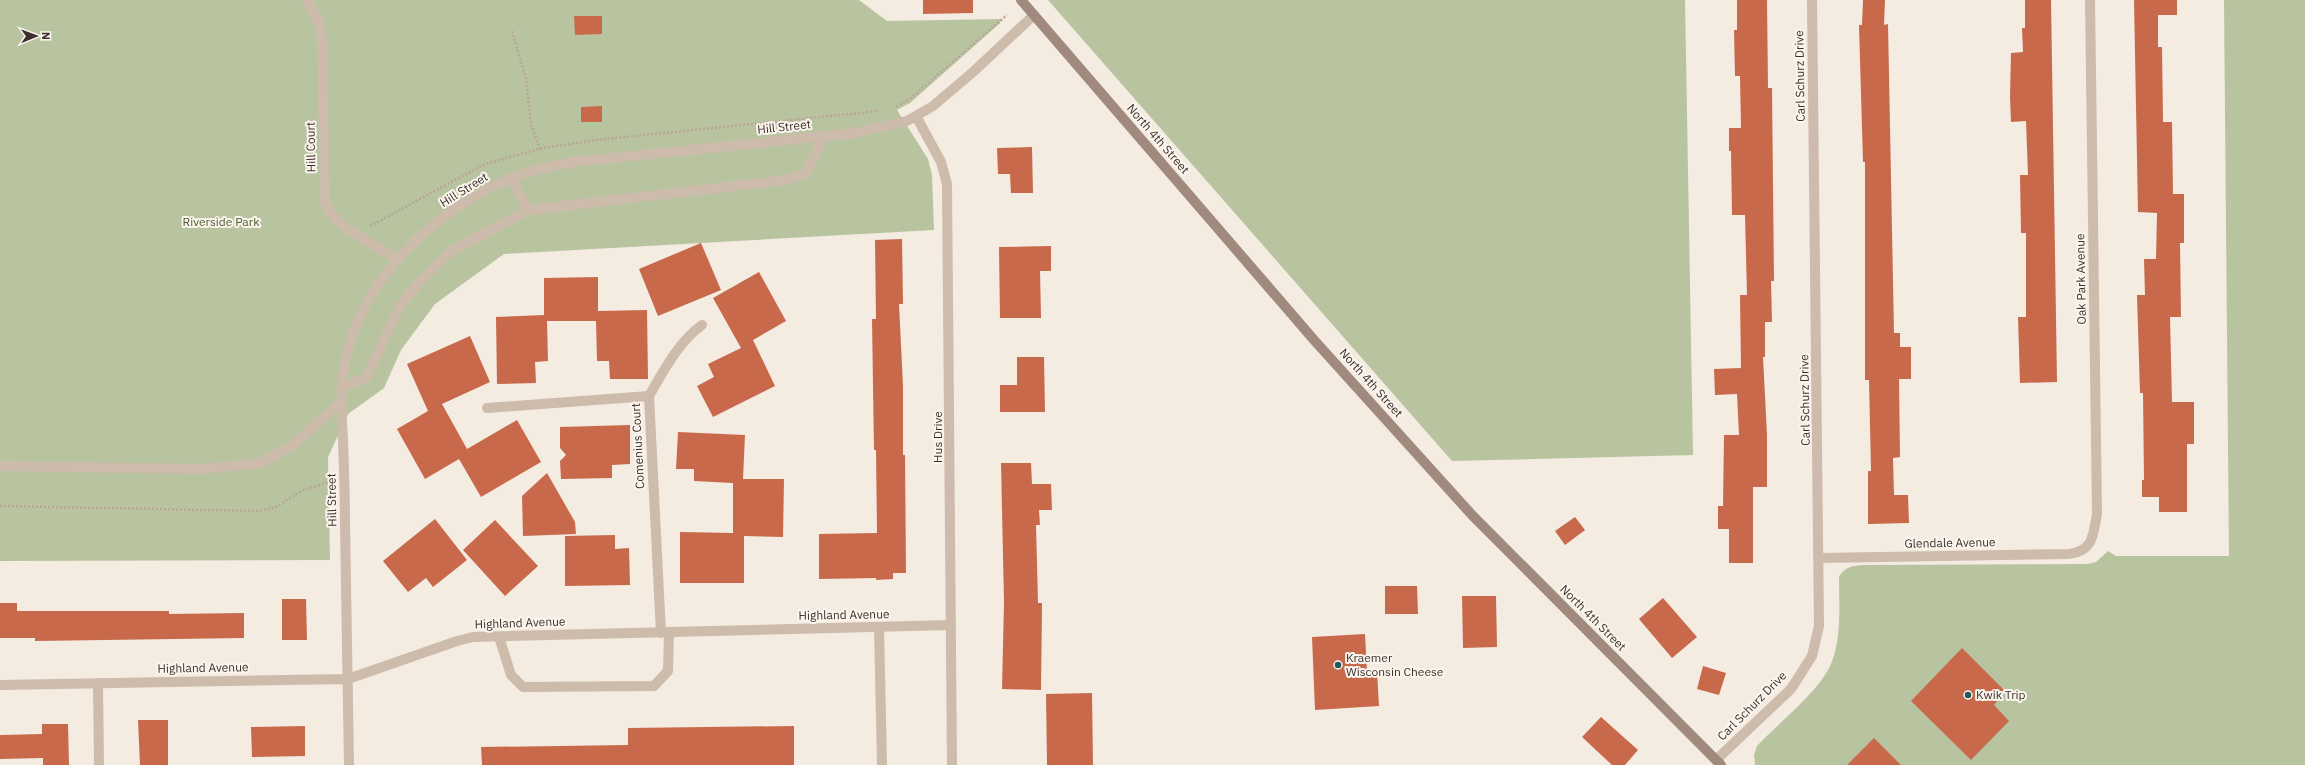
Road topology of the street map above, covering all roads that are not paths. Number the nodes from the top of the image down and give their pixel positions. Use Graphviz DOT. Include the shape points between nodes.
graph roads {
  1 [pos="307,0"];
  2 [pos="1021,0"];
  3 [pos="1812,0"];
  4 [pos="2090,0"];
  5 [pos="1034,15"];
  6 [pos="916,116"];
  7 [pos="825,136"];
  8 [pos="510,178"];
  9 [pos="530,210"];
  10 [pos="398,259"];
  11 [pos="702,325"];
  12 [pos="342,387"];
  13 [pos="649,396"];
  14 [pos="341,402"];
  15 [pos="487,408"];
  16 [pos="0,466"];
  17 [pos="2080,552"];
  18 [pos="1820,558"];
  19 [pos="951,625"];
  20 [pos="879,627"];
  21 [pos="665,632"];
  22 [pos="499,636"];
  23 [pos="348,679"];
  24 [pos="98,683"];
  25 [pos="0,685"];
  26 [pos="1719,763"];
  27 [pos="99,765"];
  28 [pos="349,765"];
  29 [pos="882,765"];
  30 [pos="952,765"];
  1 -- 10 [label="street, Hill Court" via="320,25 322,38 325,202 328,211 355,233"];
  2 -- 5 [label="street, North 4th Street"];
  3 -- 18 [label="street, Carl Schurz Drive"];
  4 -- 17 [label="street, Oak Park Avenue" via="2096,514 2089,545"];
  5 -- 6 [label="street, Hill Street" via="973,72 933,106"];
  5 -- 26 [label="street, North 4th Street" via="1314,340 1472,516"];
  6 -- 7 [label="street, Hill Street" via="884,127"];
  6 -- 19 [label="street, Hus Drive" via="941,162 947,184"];
  7 -- 8 [label="street, Hill Street" via="574,162 541,168"];
  7 -- 9 [label="street" via="805,174 785,180"];
  8 -- 9 [label="street"];
  8 -- 10 [label="street, Hill Street" via="450,212"];
  9 -- 12 [label="street" via="451,251 400,306 366,378"];
  10 -- 12 [label="street, Hill Street" via="363,311 347,354"];
  11 -- 13 [label="street" via="692,332 664,370"];
  12 -- 14 [label="street, Hill Street"];
  13 -- 15 [label="street, Comenius Court"];
  13 -- 21 [label="street, Comenius Court"];
  14 -- 16 [label="street" via="292,446 260,463 202,469"];
  14 -- 23 [label="street, Hill Street" via="345,476"];
  17 -- 18 [label="street, Glendale Avenue"];
  18 -- 26 [label="street, Carl Schurz Drive" via="1819,626 1812,656 1791,689"];
  19 -- 20 [label="street, Highland Avenue"];
  19 -- 30 [label="street, Hus Drive"];
  20 -- 21 [label="street, Highland Avenue"];
  20 -- 29 [label="street"];
  21 -- 22 [label="street, Highland Avenue"];
  21 -- 22 [label="street, Comenius Court" via="668,671 654,686 523,687 511,675"];
  22 -- 23 [label="street, Highland Avenue" via="473,637 457,641"];
  23 -- 24 [label="street, Highland Avenue"];
  23 -- 28 [label="street, Hill Street"];
  24 -- 25 [label="street, Highland Avenue"];
  24 -- 27 [label="street"];
}
